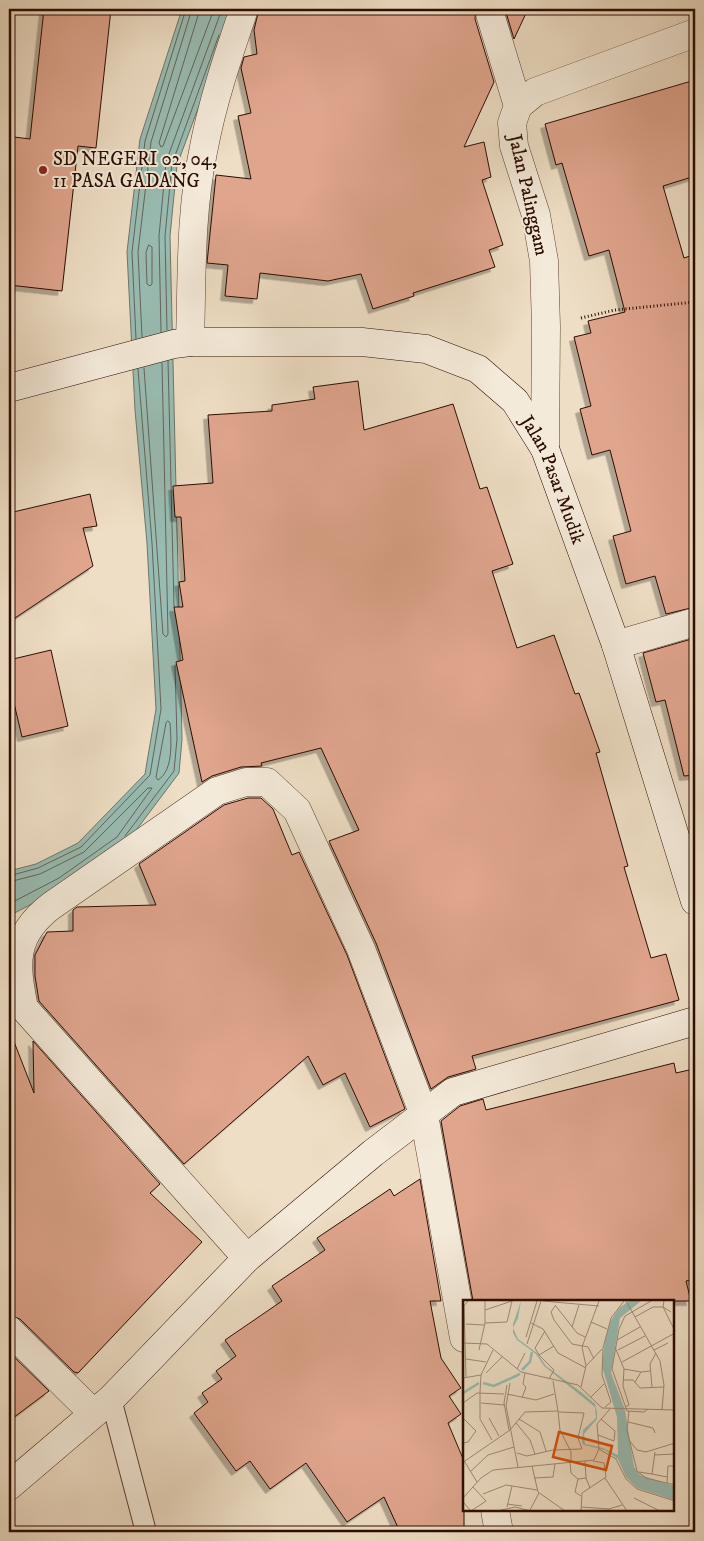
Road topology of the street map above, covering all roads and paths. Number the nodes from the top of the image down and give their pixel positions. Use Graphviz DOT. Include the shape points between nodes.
graph roads {
  1 [pos="244,9"];
  2 [pos="490,14"];
  3 [pos="695,33"];
  4 [pos="518,106"];
  5 [pos="695,302"];
  6 [pos="546,326"];
  7 [pos="182,343"];
  8 [pos="9,388"];
  9 [pos="545,449"];
  10 [pos="695,622"];
  11 [pos="616,645"];
  12 [pos="695,901"];
  13 [pos="16,1012"];
  14 [pos="695,1021"];
  15 [pos="424,1114"];
  16 [pos="247,1258"];
  17 [pos="9,1330"];
  18 [pos="463,1332"];
  19 [pos="102,1406"];
  20 [pos="9,1486"];
  21 [pos="495,1511"];
  22 [pos="146,1532"];
  23 [pos="499,1532"];
  1 -- 7 [label="street" via="220,81 202,152"];
  2 -- 4 [label="street"];
  3 -- 4 [label="street, Jalan Palinggam" via="535,92"];
  4 -- 6 [label="street, Jalan Palinggam" via="512,122 514,146 538,224 544,260"];
  5 -- 6 [label="path" via="615,310"];
  6 -- 9 [label="street, Jalan Palinggam"];
  7 -- 8 [label="street, Jalan Pasar Mudik"];
  7 -- 9 [label="street, Jalan Pasar Mudik" via="362,342 426,349 478,369 516,401"];
  9 -- 11 [label="street, Jalan Pasar Mudik"];
  10 -- 11 [label="street"];
  11 -- 12 [label="street, Jalan Pasar Mudik"];
  13 -- 15 [label="street" via="18,952 25,932 35,918 218,791 246,782 267,782 297,810 361,949"];
  13 -- 16 [label="street"];
  14 -- 15 [label="street" via="453,1092"];
  15 -- 16 [label="street"];
  15 -- 18 [label="street"];
  16 -- 19 [label="street"];
  17 -- 19 [label="street"];
  19 -- 20 [label="street"];
  19 -- 22 [label="lane"];
  21 -- 23 [label="street"];
}
